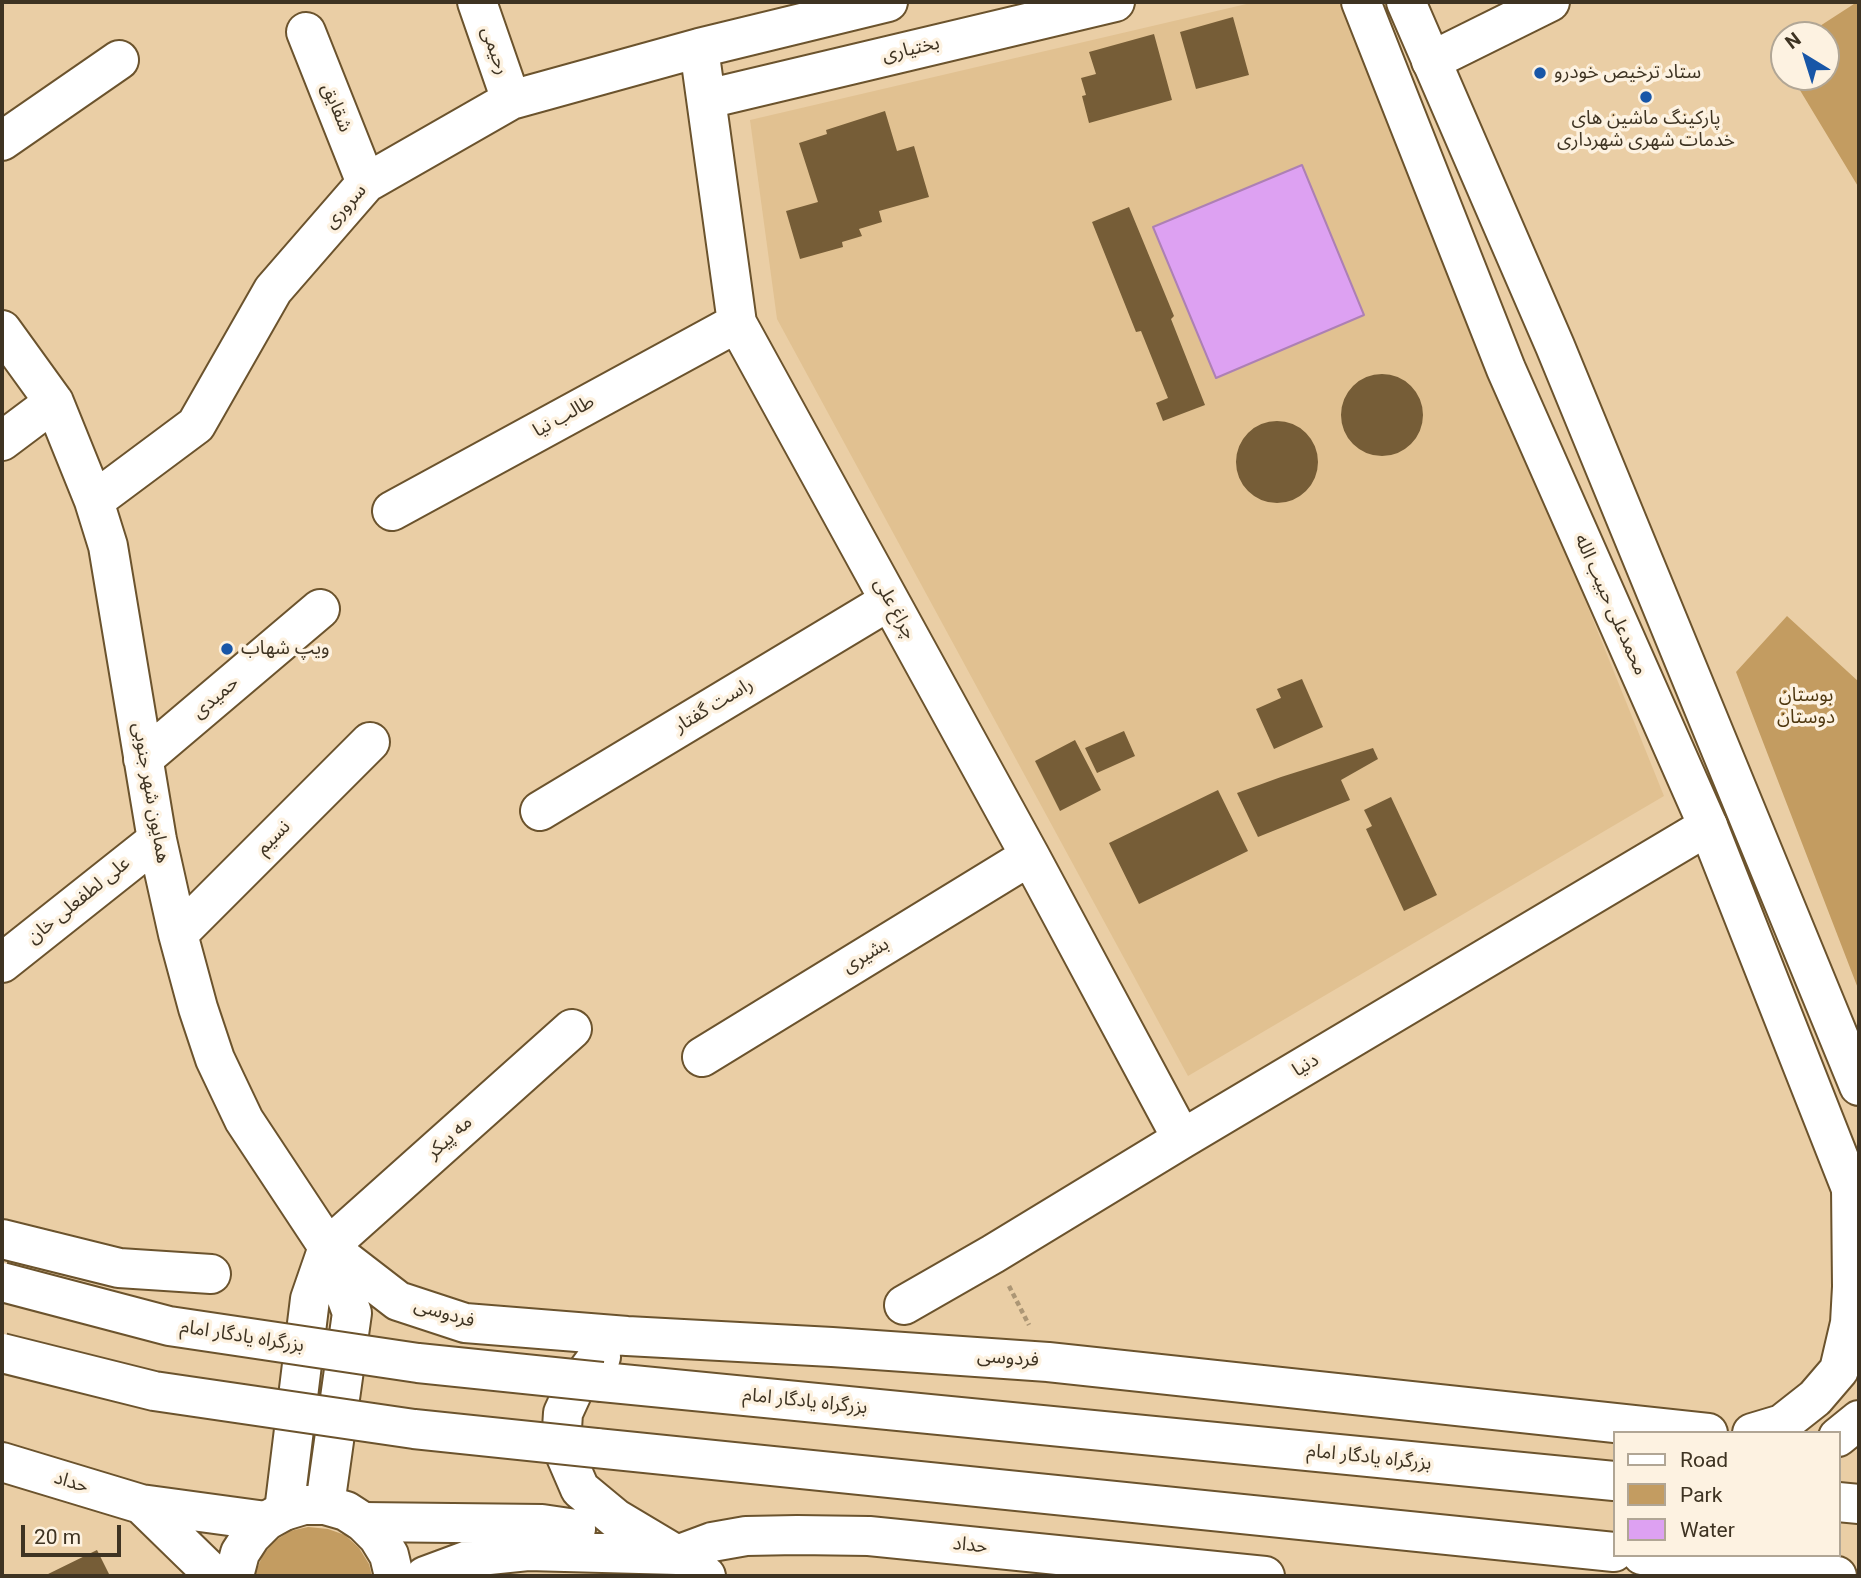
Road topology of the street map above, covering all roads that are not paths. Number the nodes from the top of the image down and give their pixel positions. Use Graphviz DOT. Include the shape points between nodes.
graph roads {
  1 [pos="477,2"];
  2 [pos="888,2"];
  3 [pos="1115,2"];
  4 [pos="1361,2"];
  5 [pos="1406,2"];
  6 [pos="1550,2"];
  7 [pos="306,32"];
  8 [pos="699,48"];
  9 [pos="119,60"];
  10 [pos="1431,61"];
  11 [pos="707,99"];
  12 [pos="511,100"];
  13 [pos="2,141"];
  14 [pos="366,183"];
  15 [pos="737,323"];
  16 [pos="2,330"];
  17 [pos="1555,346"];
  18 [pos="1506,369"];
  19 [pos="54,402"];
  20 [pos="2,441"];
  21 [pos="1613,488"];
  22 [pos="94,501"];
  23 [pos="392,511"];
  24 [pos="1570,516"];
  25 [pos="889,601"];
  26 [pos="320,610"];
  27 [pos="370,742"];
  28 [pos="143,759"];
  29 [pos="540,811"];
  30 [pos="1708,826"];
  31 [pos="157,839"];
  32 [pos="1030,856"];
  33 [pos="178,934"];
  34 [pos="2,963"];
  35 [pos="572,1029"];
  36 [pos="702,1057"];
  37 [pos="1859,1086"];
  38 [pos="1182,1139"];
  39 [pos="1855,1198"];
  40 [pos="2,1239"];
  41 [pos="328,1247"];
  42 [pos="211,1274"];
  43 [pos="2,1282"];
  44 [pos="904,1305"];
  45 [pos="627,1336"];
  46 [pos="2,1353"];
  47 [pos="1859,1420"];
  48 [pos="1688,1431"];
  49 [pos="1759,1431"];
  50 [pos="1840,1435"];
  51 [pos="2,1462"];
  52 [pos="1612,1466"];
  53 [pos="1461,1467"];
  54 [pos="1612,1481"];
  55 [pos="1840,1502"];
  56 [pos="141,1504"];
  57 [pos="1859,1504"];
  58 [pos="325,1505"];
  59 [pos="275,1516"];
  60 [pos="363,1522"];
  61 [pos="1612,1552"];
  62 [pos="1659,1557"];
  63 [pos="691,1569"];
  64 [pos="1786,1572"];
  65 [pos="215,1576"];
  66 [pos="234,1576"];
  67 [pos="394,1576"];
  68 [pos="425,1576"];
  69 [pos="1265,1576"];
  70 [pos="1837,1576"];
  1 -- 12 [label="main road, رحیمی"];
  2 -- 8 [label="main road"];
  3 -- 11 [label="main road, بختیاری"];
  4 -- 18 [label="main road, محمدعلی حبیب الله"];
  5 -- 10 [label="main road"];
  6 -- 10 [label="main road"];
  7 -- 14 [label="main road, شقایق"];
  8 -- 11 [label="main road, چراغ‌ علی"];
  8 -- 12 [label="main road, سروری"];
  9 -- 13 [label="main road"];
  10 -- 17 [label="main road"];
  11 -- 15 [label="main road, چراغ‌ علی"];
  12 -- 14 [label="main road, سروری"];
  14 -- 22 [label="main road, سروری" via="273,290 196,425"];
  15 -- 23 [label="main road, طالب‌ نیا"];
  15 -- 25 [label="main road, چراغ‌ علی"];
  16 -- 19 [label="main road, همایون‌ شهر جنوبی"];
  17 -- 18 [label="main road" via="1551,371 1530,388"];
  17 -- 21 [label="main road"];
  18 -- 24 [label="main road, محمدعلی حبیب الله"];
  19 -- 20 [label="main road"];
  19 -- 22 [label="main road, همایون‌ شهر جنوبی"];
  21 -- 24 [label="main road" via="1595,465 1584,459 1574,462 1569,468"];
  21 -- 37 [label="main road"];
  22 -- 28 [label="main road, همایون‌ شهر جنوبی" via="108,546"];
  24 -- 30 [label="main road, محمدعلی حبیب الله"];
  25 -- 29 [label="main road, راست گفتار"];
  25 -- 32 [label="main road, چراغ‌ علی"];
  26 -- 28 [label="main road, حمیدی"];
  27 -- 33 [label="main road, نسیم"];
  28 -- 31 [label="main road, همایون‌ شهر جنوبی"];
  30 -- 38 [label="main road, دنیا"];
  30 -- 39 [label="main road, محمدعلی حبیب الله"];
  31 -- 33 [label="main road, همایون‌ شهر جنوبی"];
  31 -- 34 [label="main road, علی لطفعلی خان"];
  32 -- 36 [label="main road, بشیری"];
  32 -- 38 [label="main road, چراغ‌ علی"];
  33 -- 41 [label="main road, همایون‌ شهر جنوبی" via="215,1059 238,1108"];
  35 -- 41 [label="main road, مه‌ پیکر"];
  38 -- 44 [label="main road, دنیا"];
  39 -- 49 [label="main road" via="1850,1323 1839,1370 1815,1398 1782,1424"];
  40 -- 42 [label="main road" via="119,1268"];
  41 -- 45 [label="main road, فردوسی" via="398,1301 465,1323"];
  41 -- 58 [label="main road" via="352,1313"];
  41 -- 59 [label="main road" via="310,1299"];
  43 -- 53 [label="main road, بزرگراه یادگار امام, bridge" via="169,1326 418,1363"];
  45 -- 48 [label="main road, فردوسی" via="1048,1362"];
  45 -- 63 [label="main road" via="594,1362 574,1389 563,1413 561,1445 579,1489"];
  46 -- 61 [label="main road, bridge" via="154,1391 414,1429"];
  47 -- 50 [label="main road"];
  51 -- 56 [label="main road, حداد"];
  52 -- 53 [label="main road"];
  53 -- 54 [label="main road, بزرگراه یادگار امام"];
  55 -- 57 [label="main road"];
  56 -- 59 [label="main road, حداد"];
  56 -- 65 [label="main road"];
  58 -- 59 [label="main road, حداد" via="304,1505"];
  58 -- 60 [label="main road"];
  59 -- 66 [label="main road" via="251,1536"];
  60 -- 63 [label="main road" via="542,1524 596,1533"];
  60 -- 67 [label="main road" via="389,1555"];
  62 -- 64 [label="main road"];
  63 -- 68 [label="main road" via="528,1550 479,1556"];
  63 -- 69 [label="main road, حداد" via="712,1542 796,1535 869,1536"];
  64 -- 70 [label="main road"];
}
